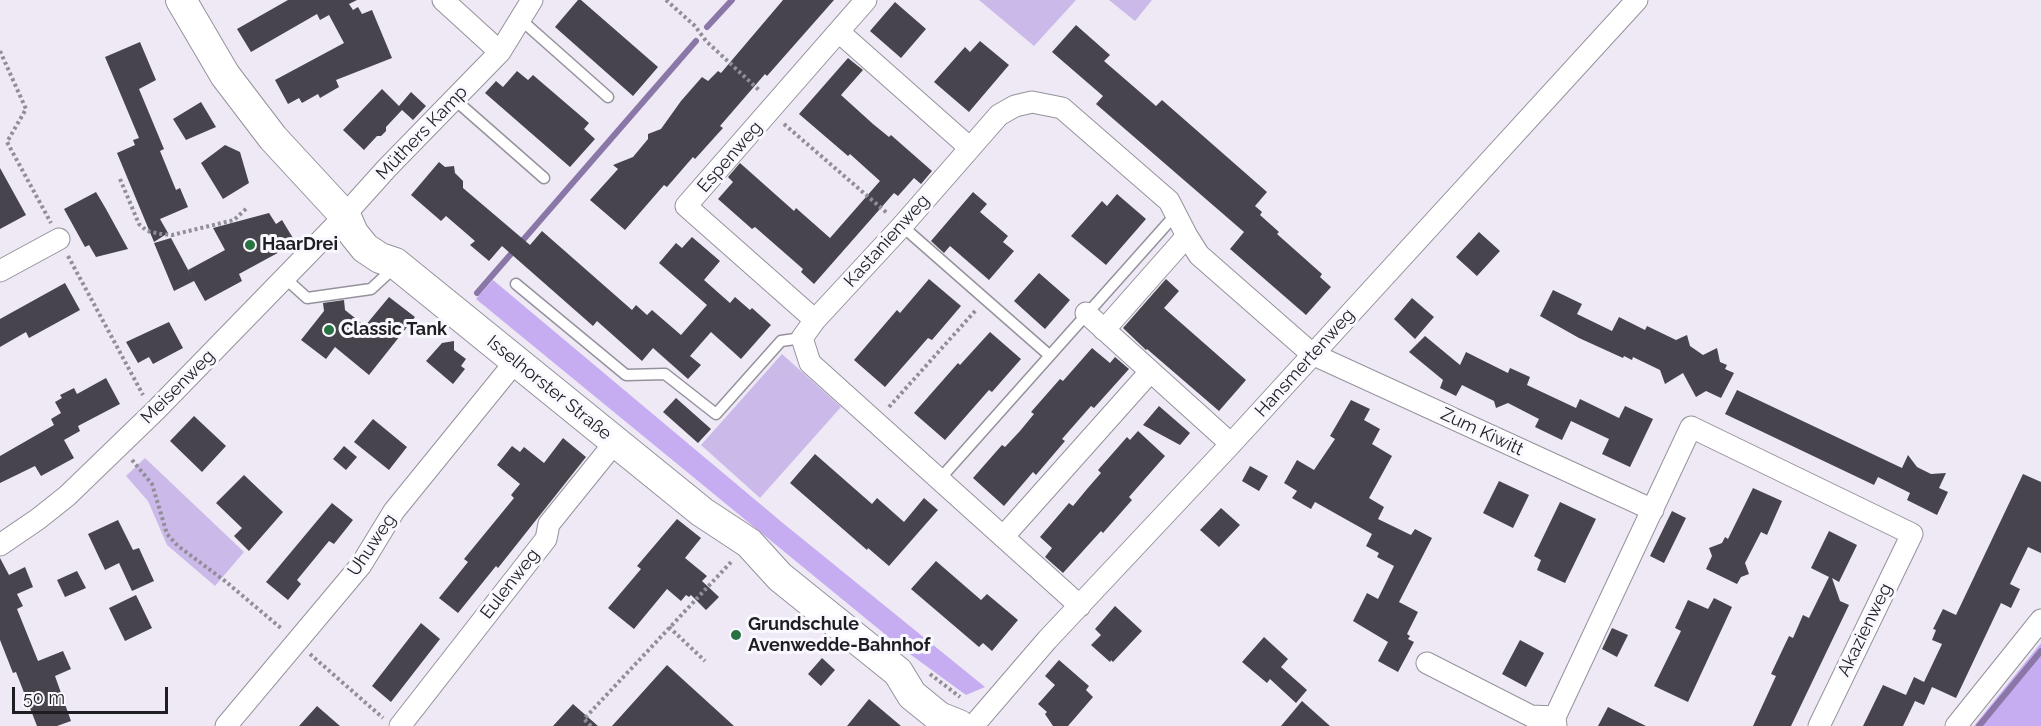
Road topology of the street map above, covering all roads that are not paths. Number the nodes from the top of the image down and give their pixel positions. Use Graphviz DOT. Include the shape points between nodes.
graph roads {
  1 [pos="181,0"];
  2 [pos="443,0"];
  3 [pos="532,0"];
  4 [pos="866,0"];
  5 [pos="1637,0"];
  6 [pos="520,19"];
  7 [pos="839,32"];
  8 [pos="500,52"];
  9 [pos="608,96"];
  10 [pos="454,99"];
  11 [pos="970,147"];
  12 [pos="544,178"];
  13 [pos="1176,214"];
  14 [pos="345,216"];
  15 [pos="902,226"];
  16 [pos="1187,236"];
  17 [pos="59,240"];
  18 [pos="396,264"];
  19 [pos="0,271"];
  20 [pos="285,278"];
  21 [pos="516,284"];
  22 [pos="1086,313"];
  23 [pos="815,320"];
  24 [pos="1104,330"];
  25 [pos="802,338"];
  26 [pos="1312,354"];
  27 [pos="1049,355"];
  28 [pos="515,362"];
  29 [pos="1150,372"];
  30 [pos="616,441"];
  31 [pos="1231,444"];
  32 [pos="939,480"];
  33 [pos="1653,510"];
  34 [pos="1003,537"];
  35 [pos="0,545"];
  36 [pos="1080,606"];
  37 [pos="2041,620"];
  38 [pos="1427,663"];
  39 [pos="1556,721"];
  40 [pos="395,725"];
  41 [pos="226,726"];
  42 [pos="964,726"];
  43 [pos="1819,726"];
  44 [pos="1956,726"];
  1 -- 14 [label="street, Isselhorster Straße" via="225,75 273,138"];
  2 -- 8 [label="street"];
  3 -- 6 [label="street, Müthers Kamp"];
  4 -- 7 [label="street, Espenweg"];
  5 -- 26 [label="street, Hansmertenweg"];
  6 -- 8 [label="street, Müthers Kamp"];
  6 -- 9 [label="lane"];
  7 -- 11 [label="street"];
  7 -- 23 [label="street, Espenweg" via="686,207"];
  8 -- 10 [label="street, Müthers Kamp"];
  10 -- 12 [label="lane"];
  10 -- 14 [label="street, Müthers Kamp"];
  11 -- 13 [label="street, Kastanienweg" via="999,115 1015,106 1032,102 1062,108 1169,201"];
  11 -- 15 [label="street, Kastanienweg"];
  13 -- 16 [label="street, Kastanienweg"];
  13 -- 22 [label="lane"];
  14 -- 18 [label="street, Isselhorster Straße" via="365,248"];
  14 -- 20 [label="street, Meisenweg"];
  15 -- 23 [label="street, Kastanienweg"];
  15 -- 27 [label="lane"];
  16 -- 24 [label="street"];
  16 -- 26 [label="street, Kastanienweg" via="1199,255"];
  17 -- 19 [label="street"];
  18 -- 20 [label="lane" via="371,289 307,298"];
  18 -- 28 [label="street, Isselhorster Straße"];
  20 -- 35 [label="street, Meisenweg" via="67,496"];
  21 -- 25 [label="lane" via="626,375 665,374 716,414 781,341"];
  22 -- 24 [label="street"];
  22 -- 27 [label="lane"];
  23 -- 25 [label="street, Kastanienweg"];
  24 -- 29 [label="street"];
  25 -- 32 [label="street" via="810,363"];
  26 -- 31 [label="street, Hansmertenweg"];
  26 -- 33 [label="street, Zum Kiwitt"];
  27 -- 32 [label="lane"];
  28 -- 30 [label="street, Isselhorster Straße"];
  28 -- 41 [label="street, Uhuweg" via="394,511 361,565"];
  29 -- 31 [label="street"];
  29 -- 34 [label="street"];
  30 -- 40 [label="street, Eulenweg" via="549,524 546,539"];
  30 -- 42 [label="street, Isselhorster Straße" via="702,512 739,554 778,576 898,672 912,695 939,717"];
  31 -- 36 [label="street, Hansmertenweg"];
  32 -- 34 [label="street"];
  33 -- 39 [label="street"];
  33 -- 43 [label="street, Akazienweg" via="1691,427 1912,534"];
  34 -- 36 [label="street"];
  36 -- 42 [label="street, Hansmertenweg"];
  37 -- 44 [label="street"];
  38 -- 39 [label="street" via="1531,716"];
}
